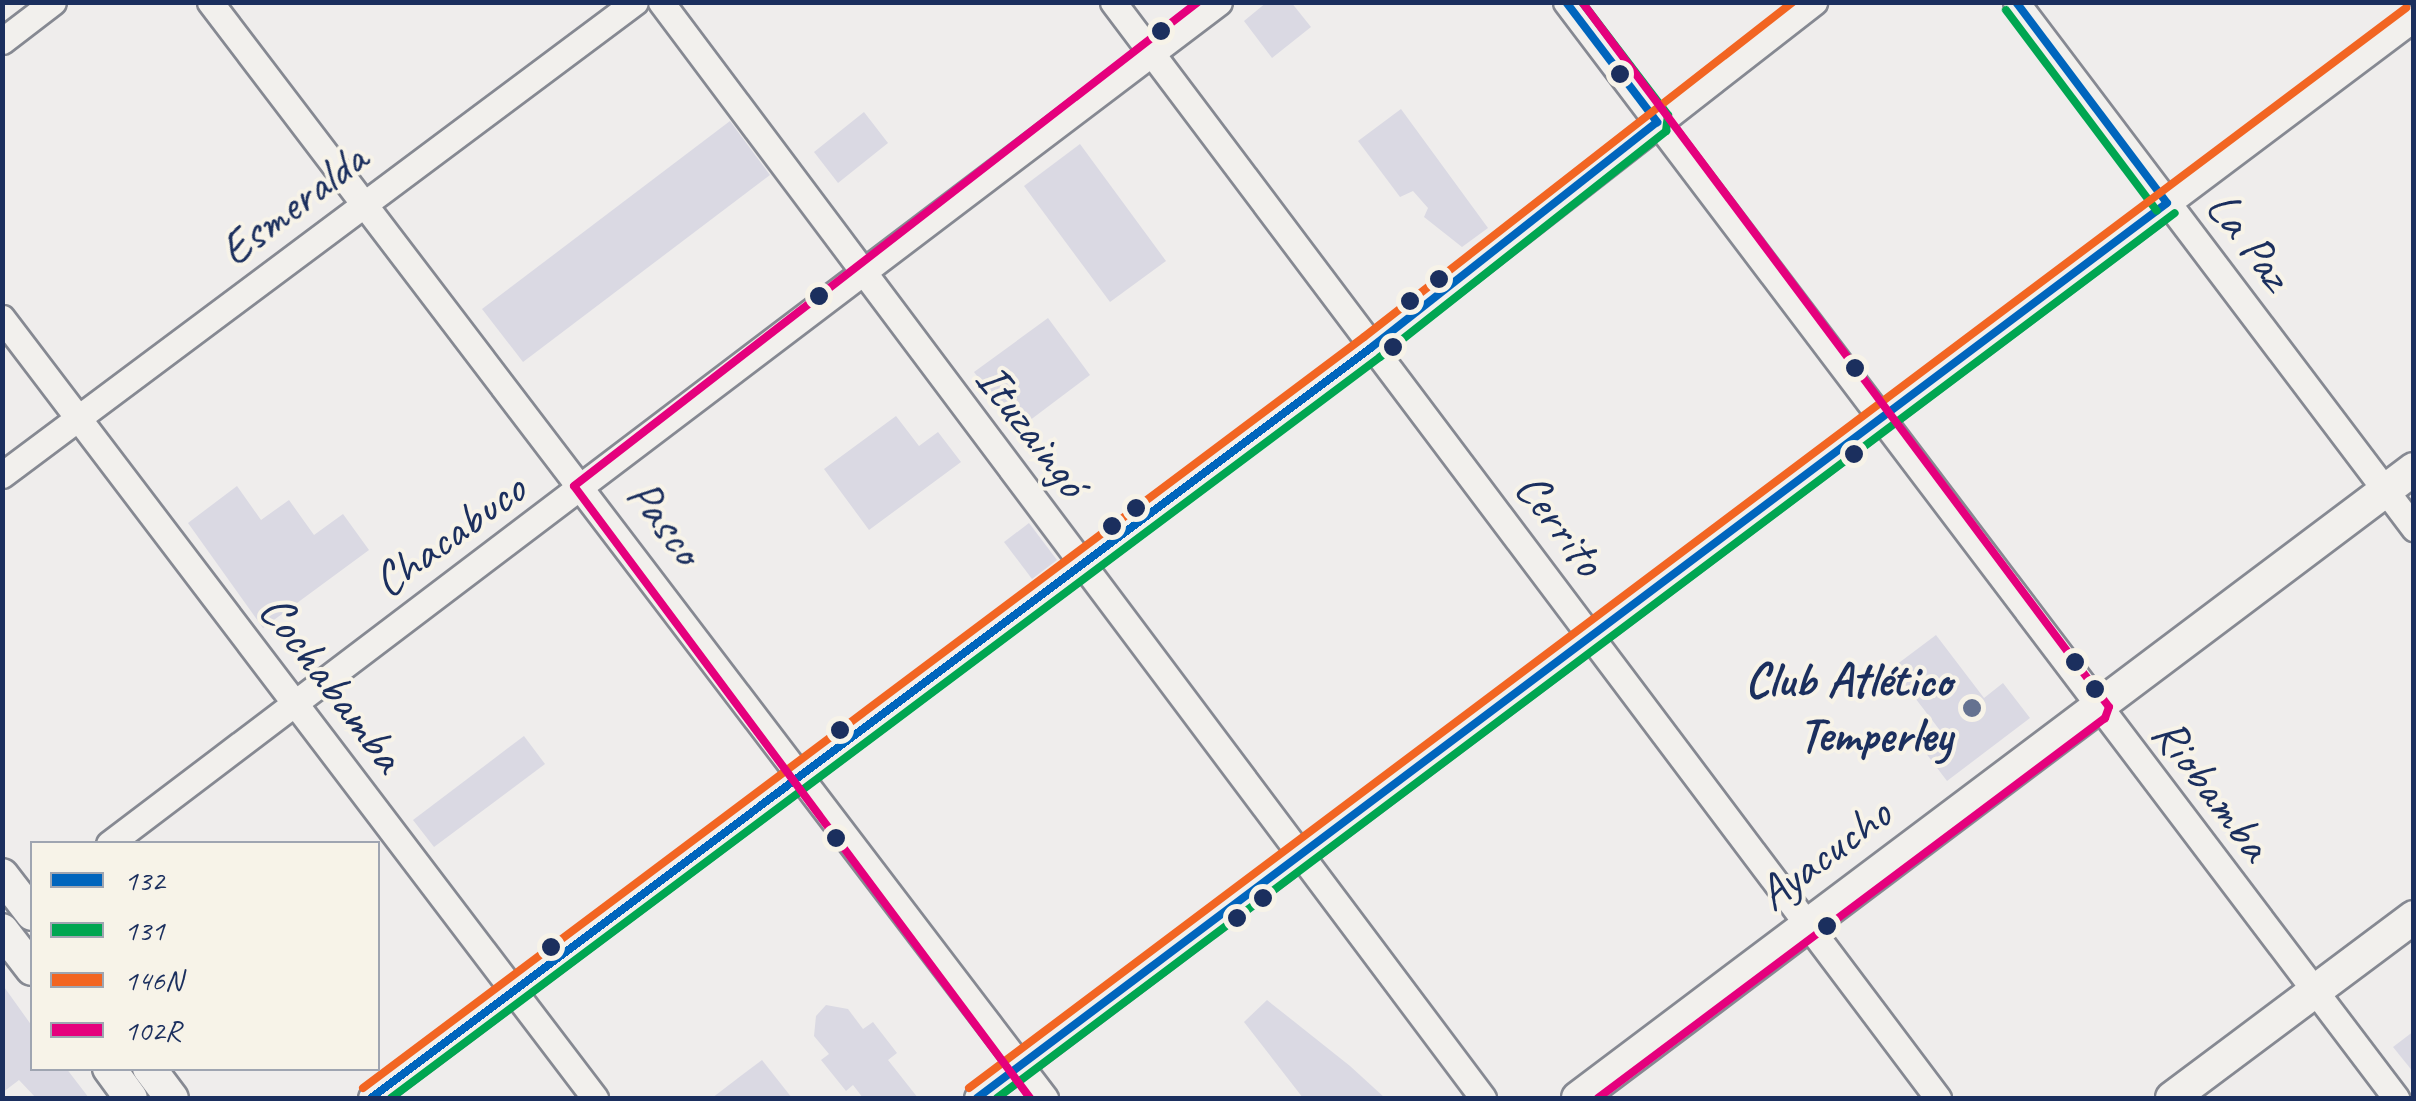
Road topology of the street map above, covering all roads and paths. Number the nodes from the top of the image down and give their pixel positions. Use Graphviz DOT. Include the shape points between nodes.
graph roads {
  1 [pos="53,2"];
  2 [pos="210,2"];
  3 [pos="636,2"];
  4 [pos="661,2"];
  5 [pos="1113,2"];
  6 [pos="1219,2"];
  7 [pos="1566,2"];
  8 [pos="1814,2"];
  9 [pos="2016,2"];
  10 [pos="2414,18"];
  11 [pos="2,42"];
  12 [pos="1151,54"];
  13 [pos="1656,122"];
  14 [pos="365,203"];
  15 [pos="2168,203"];
  16 [pos="860,274"];
  17 [pos="2,318"];
  18 [pos="1372,347"];
  19 [pos="78,418"];
  20 [pos="1881,419"];
  21 [pos="2414,470"];
  22 [pos="2,475"];
  23 [pos="586,488"];
  24 [pos="2385,491"];
  25 [pos="2414,528"];
  26 [pos="1081,565"];
  27 [pos="1589,632"];
  28 [pos="292,702"];
  29 [pos="2097,708"];
  30 [pos="801,774"];
  31 [pos="112,841"];
  32 [pos="1300,853"];
  33 [pos="2,875"];
  34 [pos="30,911"];
  35 [pos="2414,918"];
  36 [pos="1807,926"];
  37 [pos="2,930"];
  38 [pos="30,966"];
  39 [pos="513,990"];
  40 [pos="2314,992"];
  41 [pos="1020,1066"];
  42 [pos="110,1071"];
  43 [pos="151,1071"];
  44 [pos="132,1098"];
  45 [pos="172,1098"];
  46 [pos="371,1098"];
  47 [pos="595,1098"];
  48 [pos="977,1098"];
  49 [pos="1045,1098"];
  50 [pos="1483,1098"];
  51 [pos="1578,1098"];
  52 [pos="1938,1098"];
  53 [pos="2172,1098"];
  54 [pos="2396,1098"];
  1 -- 11 [label="street"];
  2 -- 14 [label="street, Pasco"];
  3 -- 14 [label="street, Esmeralda"];
  4 -- 16 [label="street, Ituzaingó"];
  5 -- 12 [label="street, Cerrito"];
  6 -- 12 [label="street, Chacabuco"];
  7 -- 13 [label="street, Riobamba"];
  8 -- 13 [label="street"];
  9 -- 15 [label="street, La Paz"];
  10 -- 15 [label="street"];
  12 -- 16 [label="street, Chacabuco"];
  12 -- 18 [label="street, Cerrito"];
  13 -- 18 [label="street"];
  13 -- 20 [label="street, Riobamba"];
  14 -- 19 [label="street, Esmeralda"];
  14 -- 23 [label="street, Pasco"];
  15 -- 20 [label="street"];
  15 -- 24 [label="street, La Paz"];
  16 -- 23 [label="street, Chacabuco"];
  16 -- 26 [label="street, Ituzaingó"];
  17 -- 19 [label="street, Cochabamba"];
  18 -- 26 [label="street"];
  18 -- 27 [label="street, Cerrito"];
  19 -- 22 [label="street, Esmeralda"];
  19 -- 28 [label="street, Cochabamba"];
  20 -- 27 [label="street"];
  20 -- 29 [label="street, Riobamba"];
  21 -- 24 [label="main road, Ayacucho"];
  23 -- 28 [label="street, Chacabuco"];
  23 -- 30 [label="street, Pasco"];
  24 -- 25 [label="street, La Paz"];
  24 -- 29 [label="main road, Ayacucho"];
  26 -- 30 [label="street"];
  26 -- 32 [label="street, Ituzaingó"];
  27 -- 32 [label="street"];
  27 -- 36 [label="street, Cerrito"];
  28 -- 31 [label="street, Chacabuco"];
  28 -- 39 [label="street, Cochabamba"];
  29 -- 36 [label="main road, Ayacucho"];
  29 -- 40 [label="street, Riobamba"];
  30 -- 39 [label="street"];
  30 -- 41 [label="street, Pasco"];
  32 -- 41 [label="street"];
  32 -- 50 [label="street, Ituzaingó"];
  33 -- 34 [label="main road"];
  35 -- 40 [label="main road"];
  36 -- 51 [label="main road, Ayacucho"];
  36 -- 52 [label="street, Cerrito"];
  37 -- 38 [label="main road"];
  39 -- 46 [label="street"];
  39 -- 47 [label="street, Cochabamba"];
  40 -- 53 [label="main road"];
  40 -- 54 [label="street, Riobamba"];
  41 -- 48 [label="street"];
  41 -- 49 [label="street, Pasco"];
  42 -- 44 [label="main road"];
  43 -- 45 [label="main road"];
}
